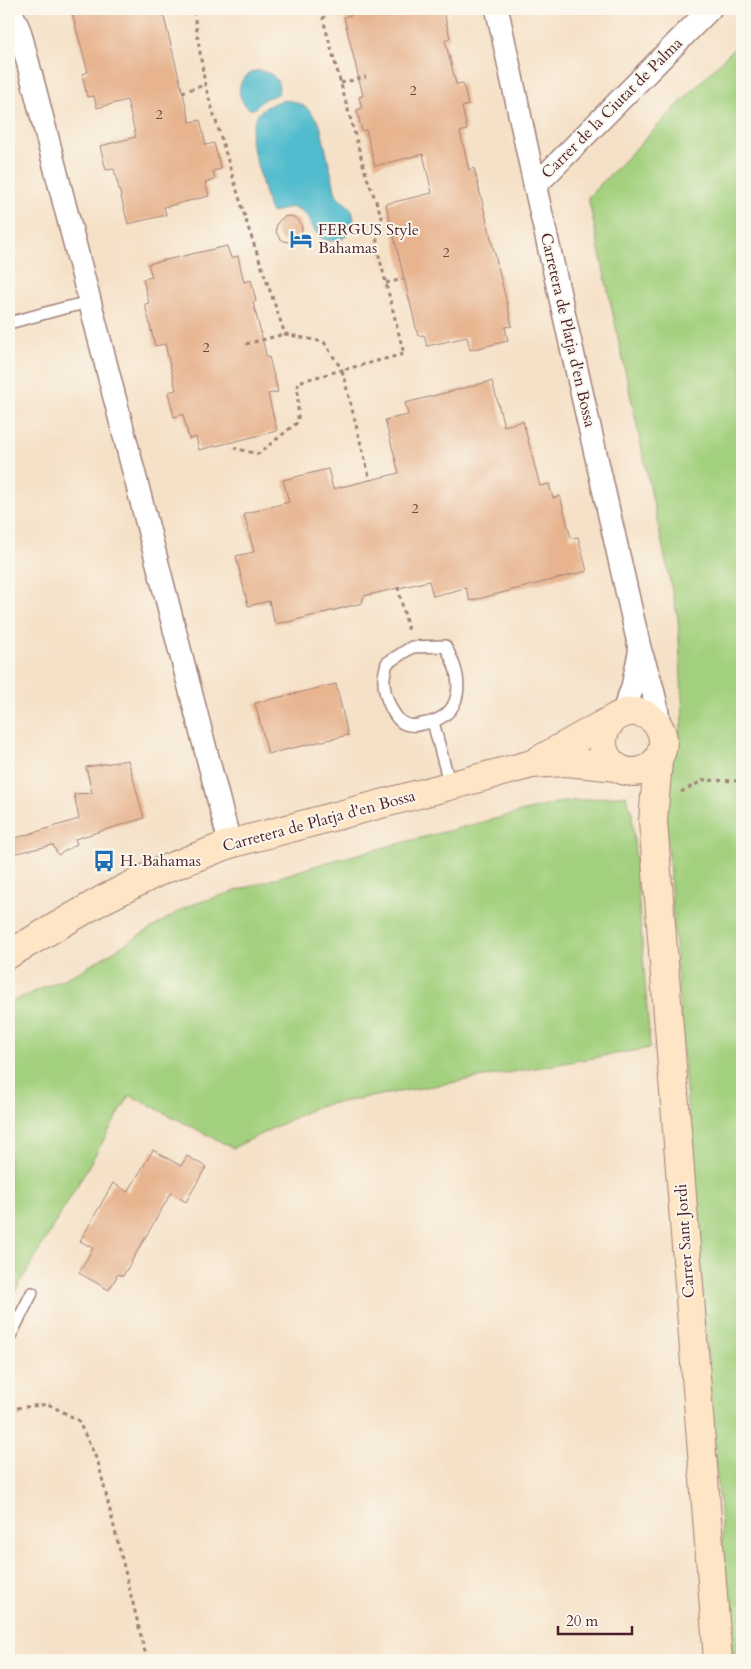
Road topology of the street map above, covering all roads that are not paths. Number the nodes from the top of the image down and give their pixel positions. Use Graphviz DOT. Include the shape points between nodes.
graph roads {
  1 [pos="10,9"];
  2 [pos="497,9"];
  3 [pos="710,9"];
  4 [pos="14,38"];
  5 [pos="535,186"];
  6 [pos="90,302"];
  7 [pos="9,324"];
  8 [pos="640,650"];
  9 [pos="619,715"];
  10 [pos="434,722"];
  11 [pos="659,726"];
  12 [pos="658,760"];
  13 [pos="532,764"];
  14 [pos="621,769"];
  15 [pos="450,786"];
  16 [pos="654,814"];
  17 [pos="230,844"];
  18 [pos="9,954"];
  19 [pos="32,1293"];
  20 [pos="9,1338"];
  21 [pos="718,1660"];
  1 -- 4 [label="street"];
  2 -- 5 [label="street, Carretera de Platja d'en Bossa"];
  3 -- 5 [label="street, Carrer de la Ciutat de Palma"];
  4 -- 6 [label="street"];
  5 -- 8 [label="street, Carretera de Platja d'en Bossa"];
  6 -- 7 [label="lane"];
  6 -- 17 [label="street"];
  8 -- 9 [label="street, Carretera de Platja d'en Bossa" via="632,689"];
  8 -- 11 [label="street, Carretera de Platja d'en Bossa" via="658,706"];
  9 -- 11 [label="street" via="644,714"];
  9 -- 13 [label="street, Carretera de Platja d'en Bossa"];
  9 -- 14 [label="street" via="604,732 603,742 609,760"];
  10 -- 10 [label="lane" via="448,714 457,697 458,685 452,659 445,646 412,647 387,663 383,681 388,702 400,721 412,726"];
  10 -- 15 [label="lane"];
  11 -- 12 [label="street" via="664,744"];
  12 -- 14 [label="street" via="643,771"];
  12 -- 16 [label="street, Carrer Sant Jordi"];
  13 -- 14 [label="street, Carretera de Platja d'en Bossa" via="567,762"];
  13 -- 15 [label="street, Carretera de Platja d'en Bossa"];
  14 -- 16 [label="street, Carrer Sant Jordi"];
  15 -- 17 [label="street, Carretera de Platja d'en Bossa"];
  16 -- 21 [label="street, Carrer Sant Jordi"];
  17 -- 18 [label="street, Carretera de Platja d'en Bossa" via="160,870"];
  19 -- 20 [label="lane"];
}
